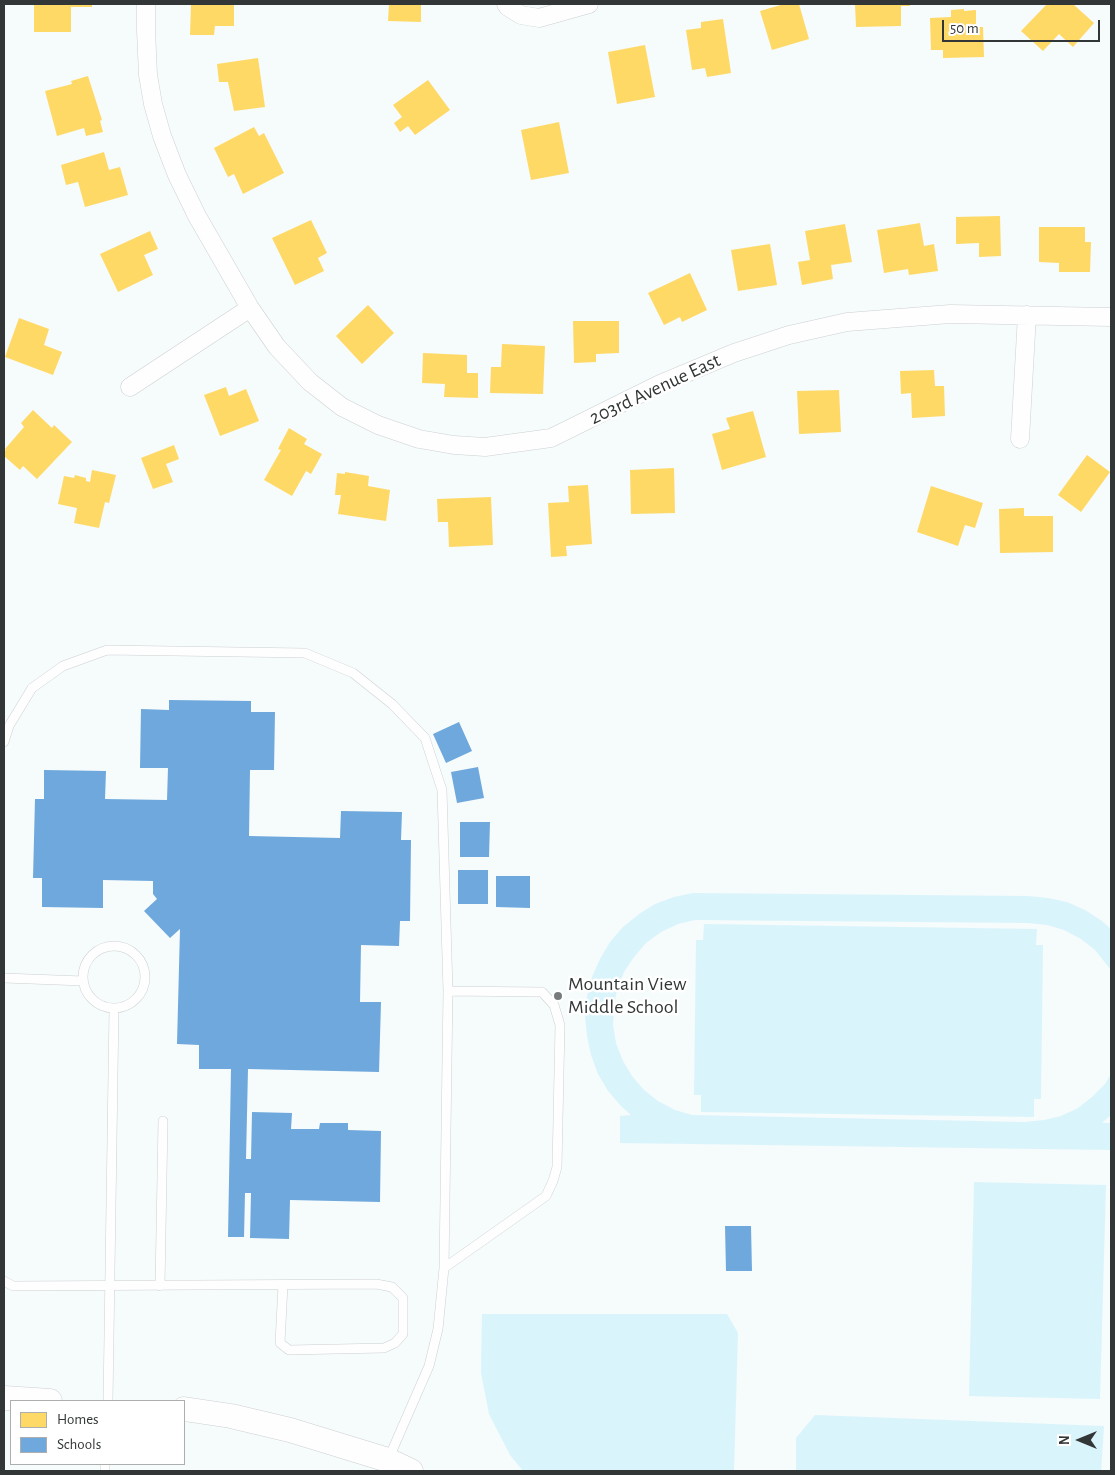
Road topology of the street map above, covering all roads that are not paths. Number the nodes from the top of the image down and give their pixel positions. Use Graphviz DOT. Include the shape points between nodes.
graph roads {
  1 [pos="146,4"];
  2 [pos="506,4"];
  3 [pos="590,4"];
  4 [pos="250,308"];
  5 [pos="1027,315"];
  6 [pos="1111,317"];
  7 [pos="130,388"];
  8 [pos="1020,439"];
  9 [pos="4,742"];
  10 [pos="4,978"];
  11 [pos="83,981"];
  12 [pos="448,991"];
  13 [pos="114,1009"];
  14 [pos="163,1121"];
  15 [pos="444,1268"];
  16 [pos="4,1281"];
  17 [pos="283,1285"];
  18 [pos="111,1286"];
  19 [pos="160,1286"];
  20 [pos="4,1398"];
  21 [pos="35,1400"];
  22 [pos="108,1400"];
  23 [pos="185,1409"];
  24 [pos="388,1460"];
  25 [pos="411,1471"];
  1 -- 4 [label="street, 203rd Avenue East" via="148,75 162,136 198,216"];
  2 -- 3 [label="street" via="521,15 539,18"];
  4 -- 5 [label="street, 203rd Avenue East" via="276,347 310,382 342,406 378,425 420,440 484,447 551,438 660,384 734,353 789,336 847,322 950,314"];
  4 -- 7 [label="street"];
  5 -- 6 [label="street, 203rd Avenue East"];
  5 -- 8 [label="street"];
  9 -- 12 [label="lane" via="9,726 32,688 62,666 107,650 305,653 353,673 392,704 425,738 442,790"];
  10 -- 11 [label="lane"];
  11 -- 13 [label="lane" via="88,996 104,1007"];
  11 -- 13 [label="lane" via="88,958 104,947 124,947 140,958 145,977 140,996 124,1007"];
  12 -- 15 [label="lane"];
  12 -- 15 [label="lane" via="542,992 554,1005 560,1035 557,1167 546,1196"];
  13 -- 18 [label="lane"];
  14 -- 19 [label="lane"];
  15 -- 24 [label="lane" via="438,1329 429,1366"];
  16 -- 18 [label="lane" via="13,1286"];
  17 -- 17 [label="lane" via="376,1284 392,1287 403,1298 403,1334 384,1348 289,1350 280,1343"];
  17 -- 19 [label="lane"];
  18 -- 19 [label="lane"];
  18 -- 22 [label="lane"];
  20 -- 21 [label="main road"];
  23 -- 24 [label="main road" via="290,1430"];
  24 -- 25 [label="main road"];
}
